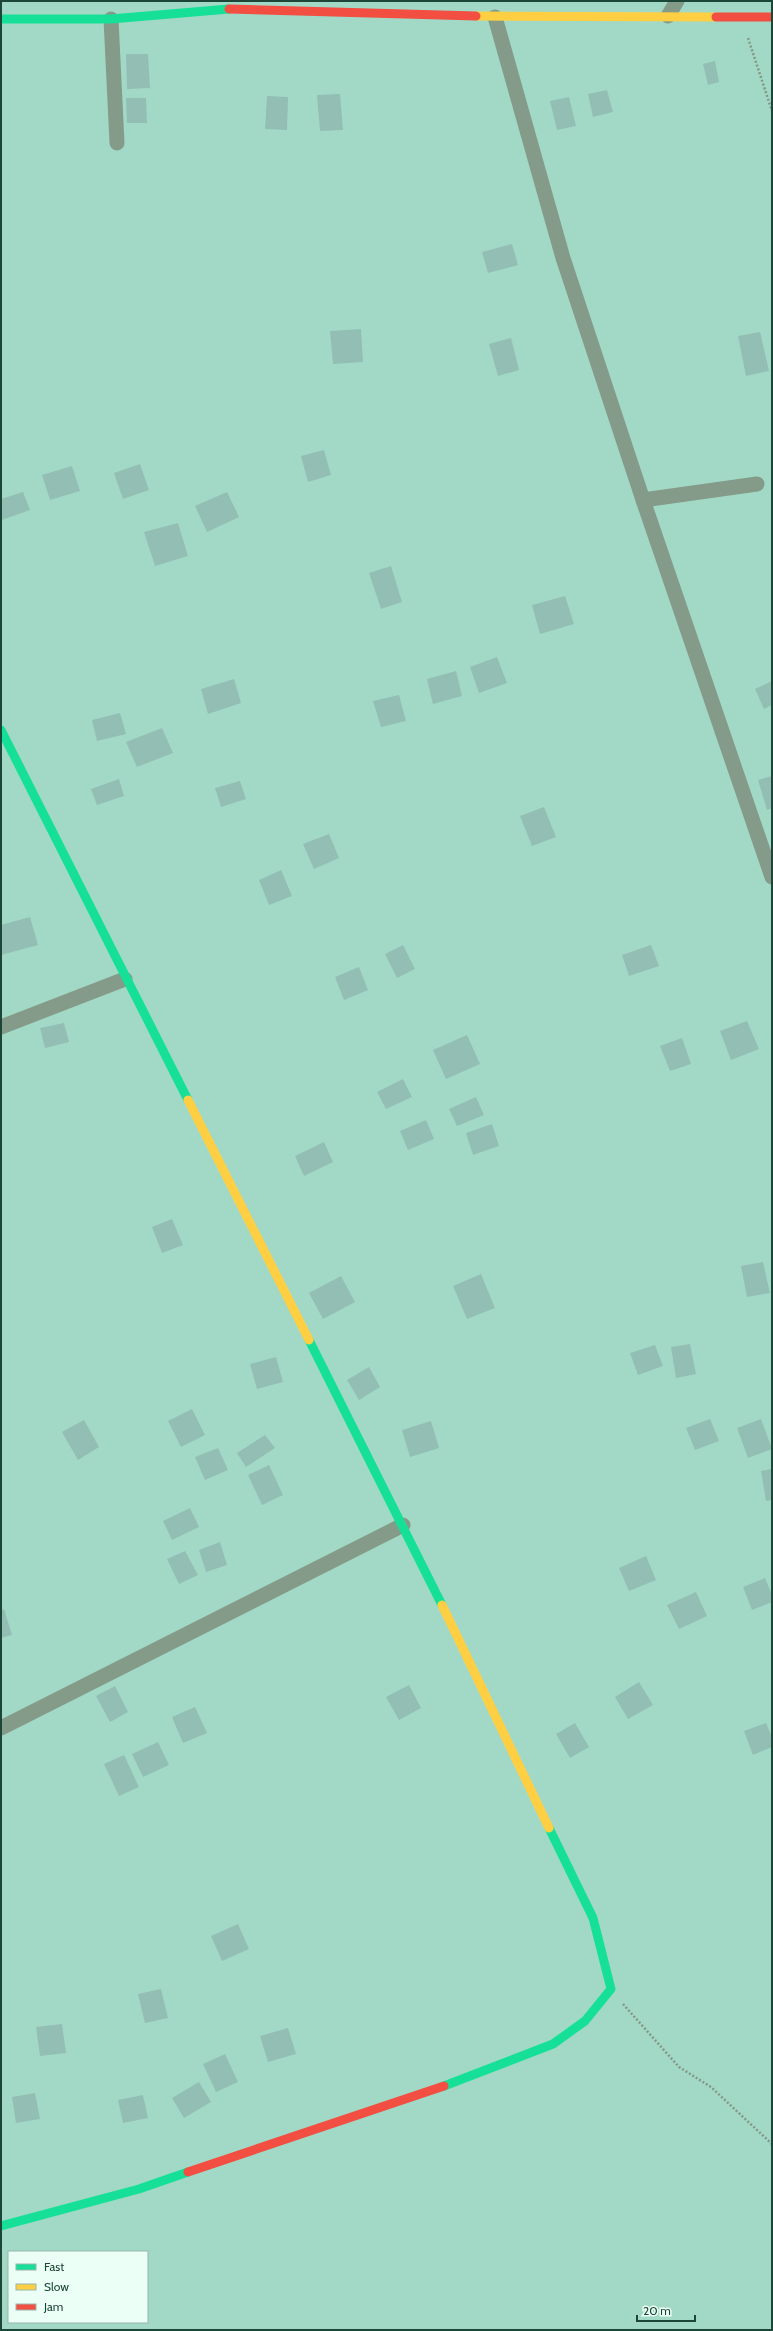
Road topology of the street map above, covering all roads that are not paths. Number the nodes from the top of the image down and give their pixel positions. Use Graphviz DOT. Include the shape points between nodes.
graph roads {
  1 [pos="677,1"];
  2 [pos="231,5"];
  3 [pos="668,16"];
  4 [pos="495,17"];
  5 [pos="772,17"];
  6 [pos="1,19"];
  7 [pos="111,19"];
  8 [pos="117,143"];
  9 [pos="758,484"];
  10 [pos="642,500"];
  11 [pos="1,730"];
  12 [pos="772,877"];
  13 [pos="125,979"];
  14 [pos="1,1027"];
  15 [pos="403,1525"];
  16 [pos="1,1728"];
  17 [pos="1,2226"];
  1 -- 3 [label="street"];
  2 -- 4 [label="main road"];
  2 -- 7 [label="main road"];
  3 -- 4 [label="main road"];
  3 -- 5 [label="main road"];
  4 -- 10 [label="street" via="562,258"];
  6 -- 7 [label="main road"];
  7 -- 8 [label="street"];
  9 -- 10 [label="street"];
  10 -- 12 [label="street"];
  11 -- 13 [label="main road"];
  13 -- 14 [label="street"];
  13 -- 15 [label="main road"];
  15 -- 16 [label="street"];
  15 -- 17 [label="main road" via="592,1918 611,1989 585,2021 553,2044 476,2074 139,2189"];
}
